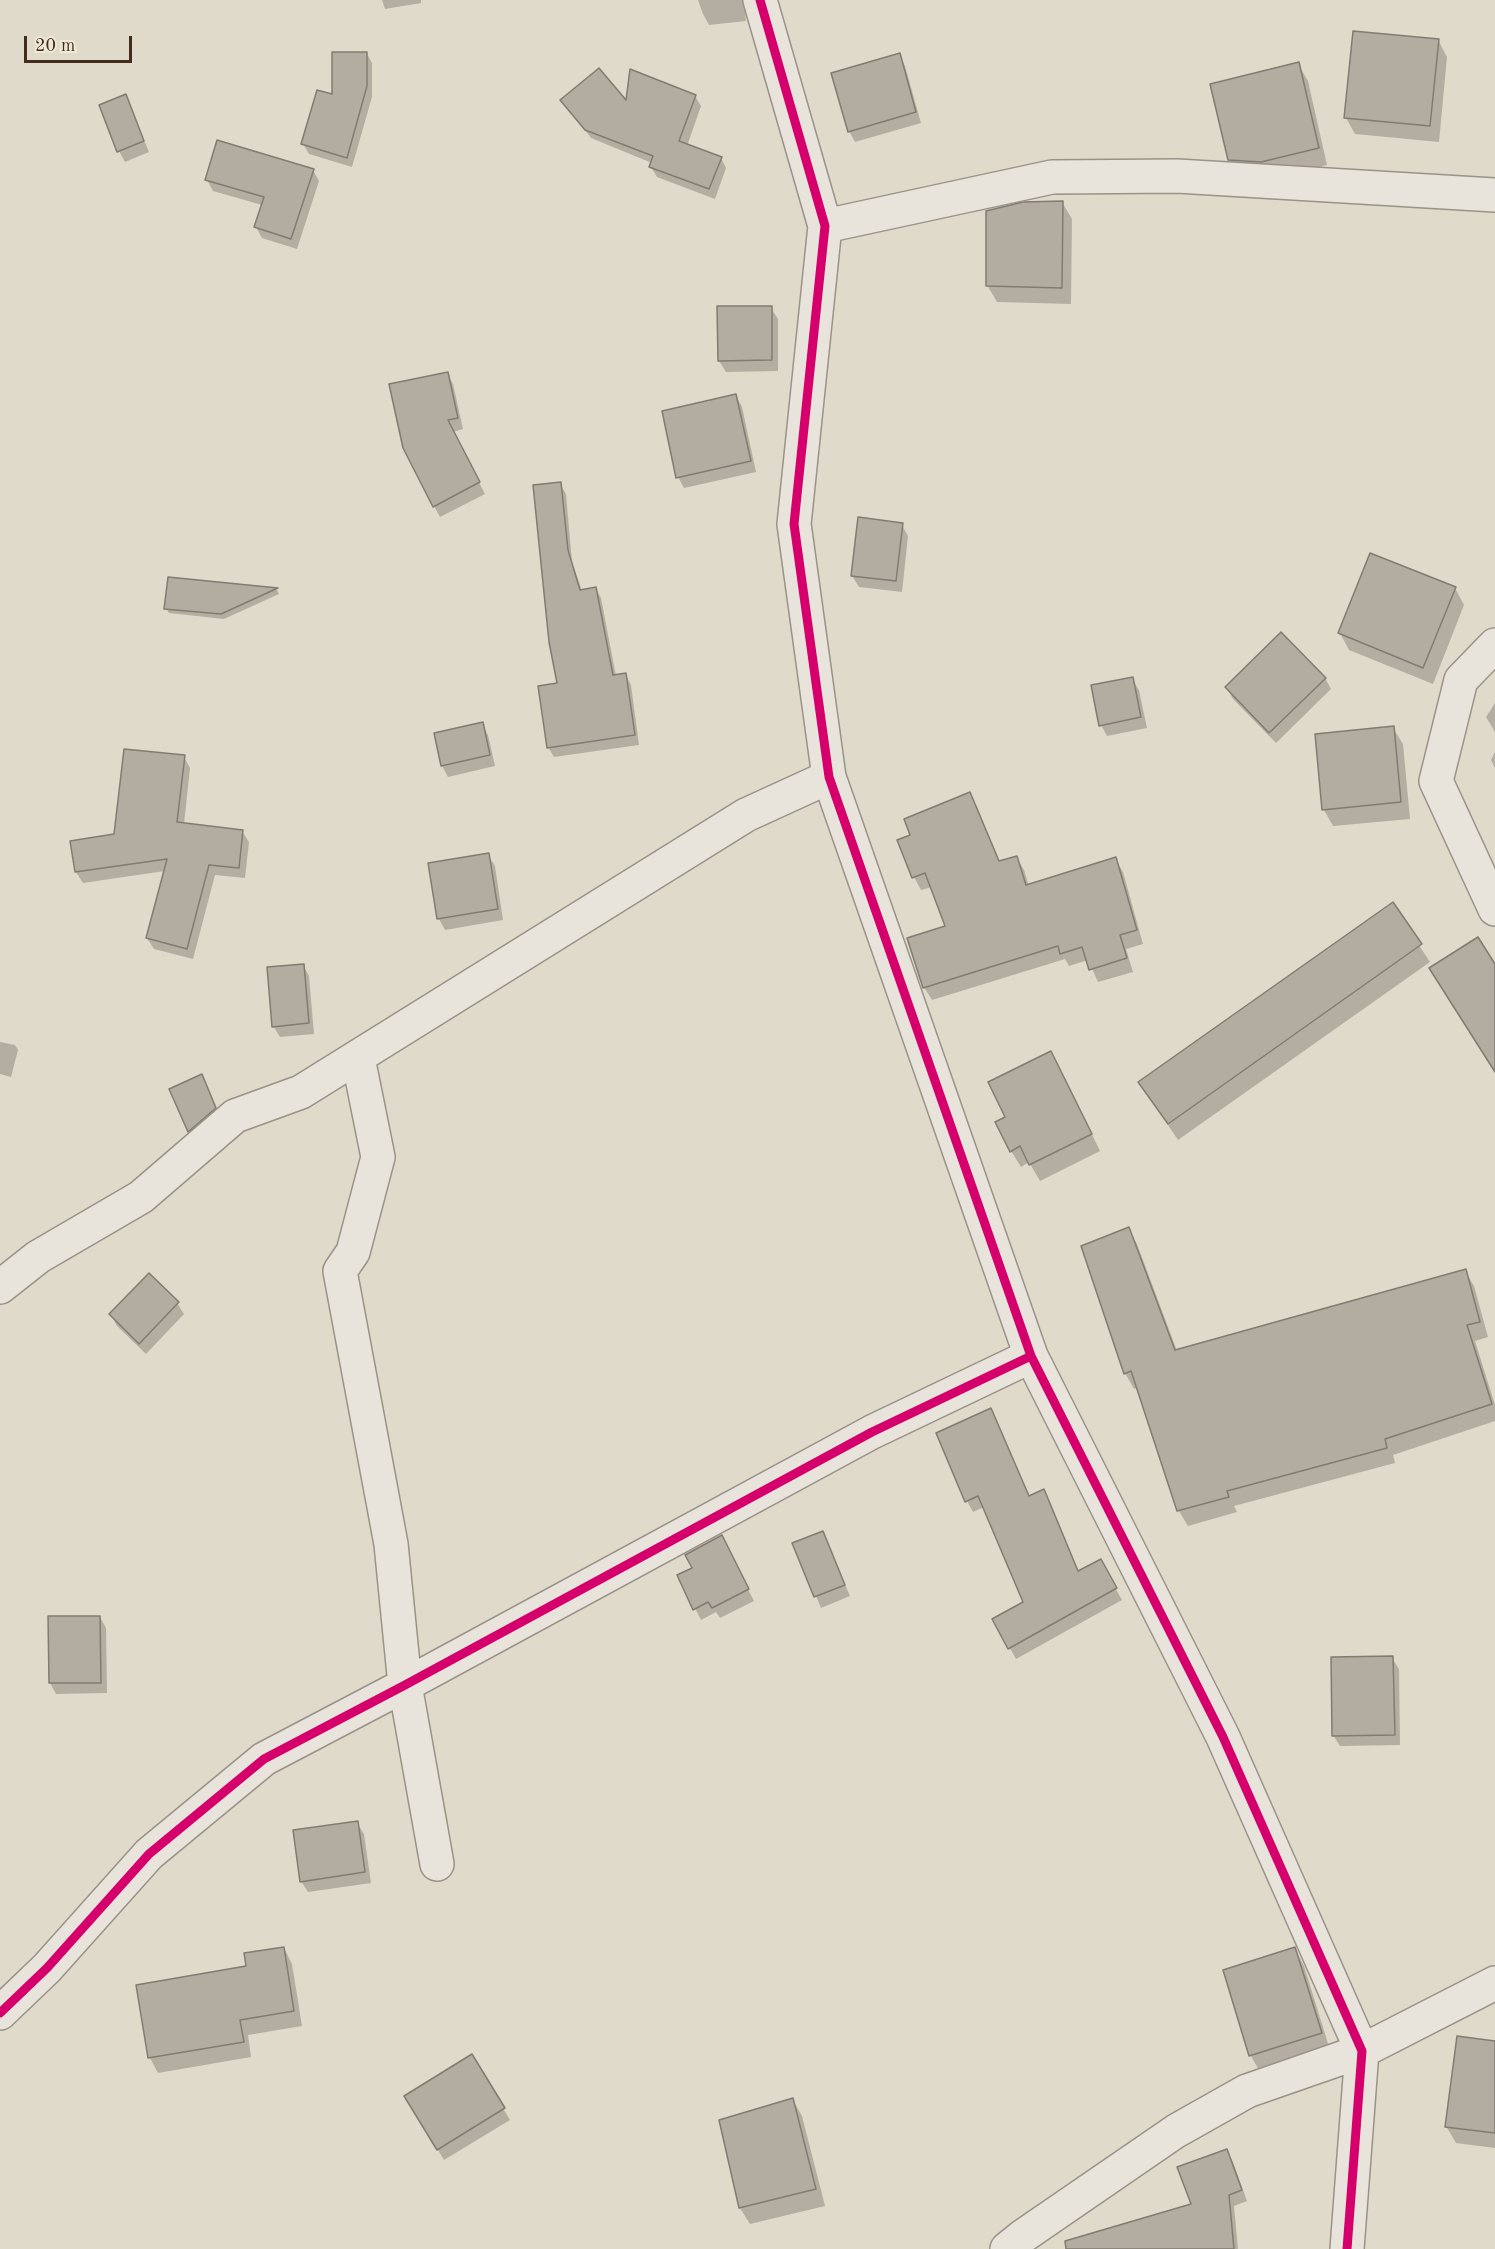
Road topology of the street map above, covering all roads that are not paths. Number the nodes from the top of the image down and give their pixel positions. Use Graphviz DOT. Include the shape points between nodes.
graph roads {
  1 [pos="760,0"];
  2 [pos="1495,195"];
  3 [pos="825,226"];
  4 [pos="1495,645"];
  5 [pos="829,777"];
  6 [pos="1495,909"];
  7 [pos="358,1058"];
  8 [pos="0,1287"];
  9 [pos="1031,1356"];
  10 [pos="405,1685"];
  11 [pos="437,1864"];
  12 [pos="1495,1983"];
  13 [pos="0,2013"];
  14 [pos="1362,2051"];
  15 [pos="1007,2249"];
  16 [pos="1347,2249"];
  1 -- 3 [label="street"];
  2 -- 3 [label="street" via="1177,176 1052,177"];
  3 -- 5 [label="street" via="794,524"];
  4 -- 6 [label="street" via="1461,680 1436,781"];
  5 -- 7 [label="street" via="746,815"];
  5 -- 9 [label="street"];
  7 -- 8 [label="street" via="301,1092 235,1116 141,1197 38,1257"];
  7 -- 10 [label="street" via="378,1157 353,1252 340,1271 391,1544"];
  9 -- 10 [label="street" via="872,1432"];
  9 -- 14 [label="street" via="1223,1737"];
  10 -- 11 [label="street"];
  10 -- 13 [label="street" via="264,1759 149,1854 47,1968"];
  12 -- 14 [label="street"];
  14 -- 15 [label="street" via="1247,2091 1176,2131"];
  14 -- 16 [label="street"];
}
